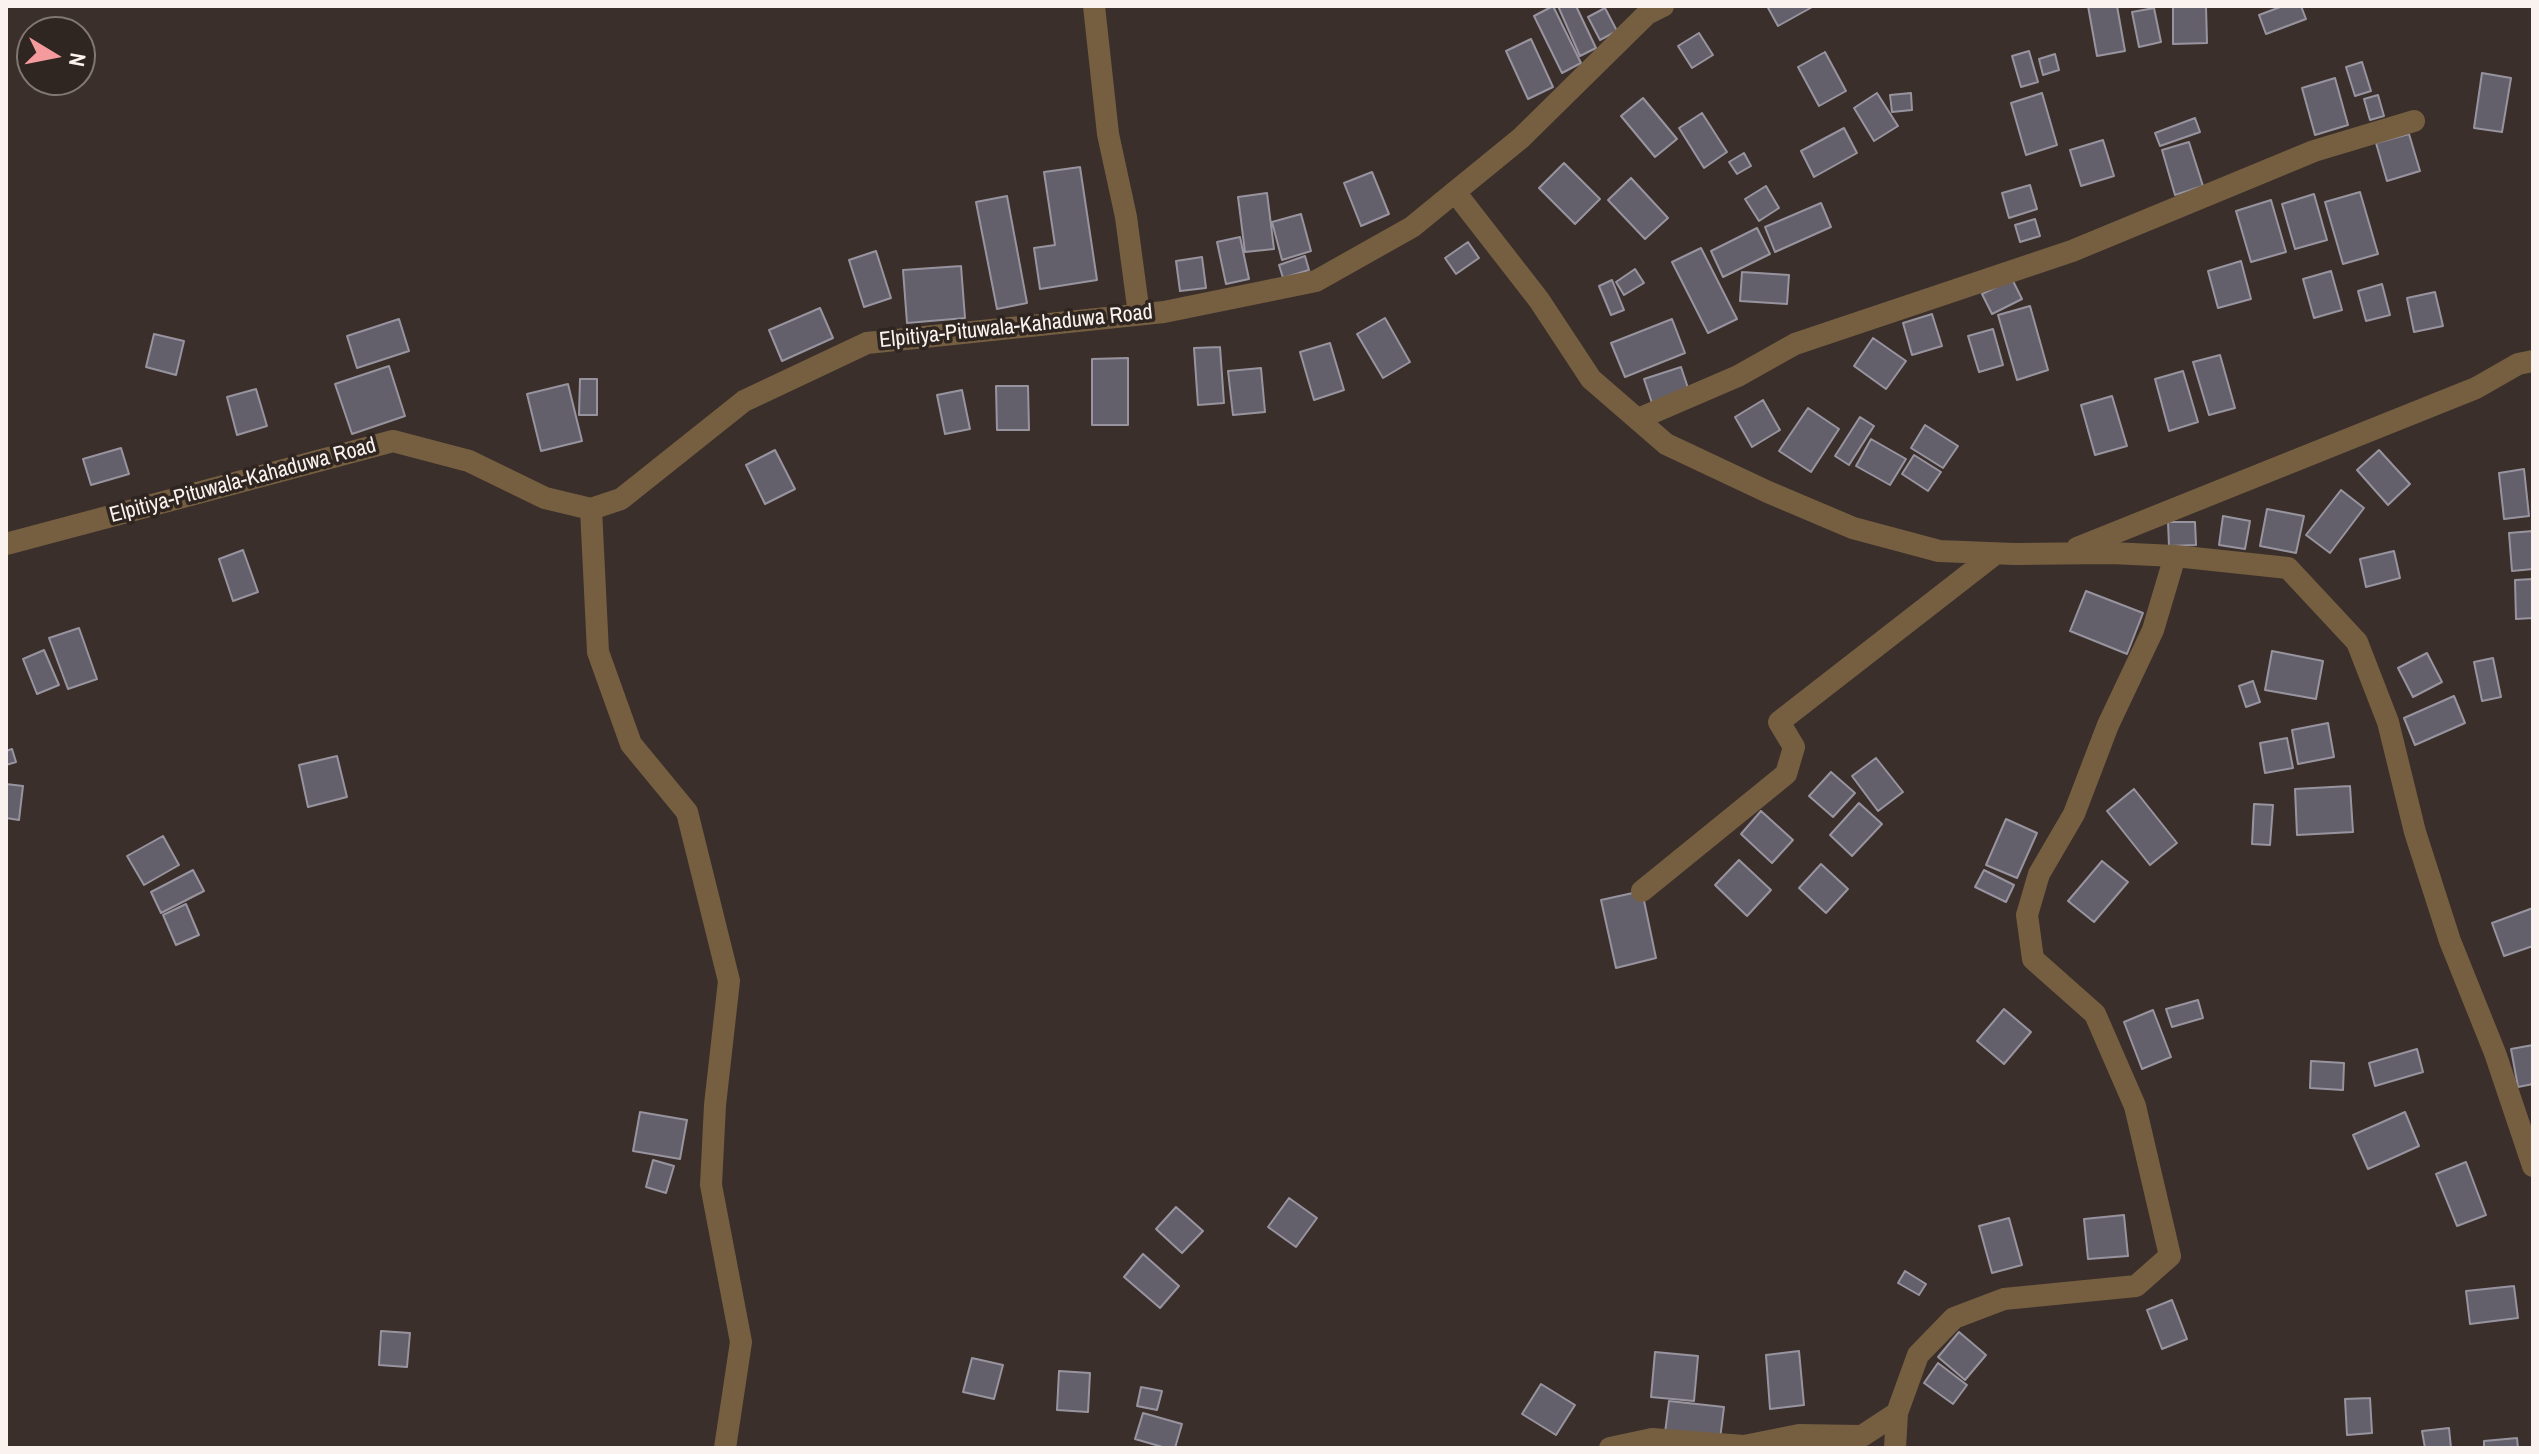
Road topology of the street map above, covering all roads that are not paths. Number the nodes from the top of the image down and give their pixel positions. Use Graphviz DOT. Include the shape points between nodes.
graph roads {
  1 [pos="1094,6"];
  2 [pos="1663,6"];
  3 [pos="2414,121"];
  4 [pos="1455,192"];
  5 [pos="1139,314"];
  6 [pos="2533,361"];
  7 [pos="1638,419"];
  8 [pos="591,509"];
  9 [pos="6,544"];
  10 [pos="1995,554"];
  11 [pos="2064,554"];
  12 [pos="2175,556"];
  13 [pos="1642,891"];
  14 [pos="2533,1166"];
  15 [pos="1897,1413"];
  16 [pos="725,1448"];
  17 [pos="1610,1448"];
  18 [pos="1895,1448"];
  1 -- 5 [label="street" via="1108,134"];
  2 -- 4 [label="street, Elpitiya-Pituwala-Kahaduwa Road" via="1647,14 1521,138"];
  3 -- 7 [label="street" via="2314,151 2072,251 1795,344 1738,376"];
  4 -- 5 [label="street, Elpitiya-Pituwala-Kahaduwa Road" via="1412,227 1316,281"];
  4 -- 7 [label="street" via="1539,300 1591,379"];
  5 -- 8 [label="street, Elpitiya-Pituwala-Kahaduwa Road" via="867,343 744,401 621,499"];
  6 -- 11 [label="street"];
  7 -- 10 [label="street" via="1666,444 1853,528 1939,551"];
  8 -- 9 [label="street, Elpitiya-Pituwala-Kahaduwa Road" via="545,498 469,461 393,441"];
  8 -- 16 [label="street" via="598,652 631,744 687,812 729,981 711,1185 741,1342"];
  10 -- 11 [label="street"];
  10 -- 13 [label="street" via="1779,722 1794,747 1786,774"];
  11 -- 12 [label="street"];
  12 -- 14 [label="street" via="2288,568 2357,642 2388,722 2450,941"];
  12 -- 15 [label="street" via="2153,630 2074,814 2039,874 2027,915 2033,959 2095,1014 2135,1106 2170,1256 2136,1286 2004,1299 1954,1318 1918,1355"];
  15 -- 17 [label="street" via="1862,1436 1799,1435 1744,1446 1652,1439"];
  15 -- 18 [label="street"];
}
